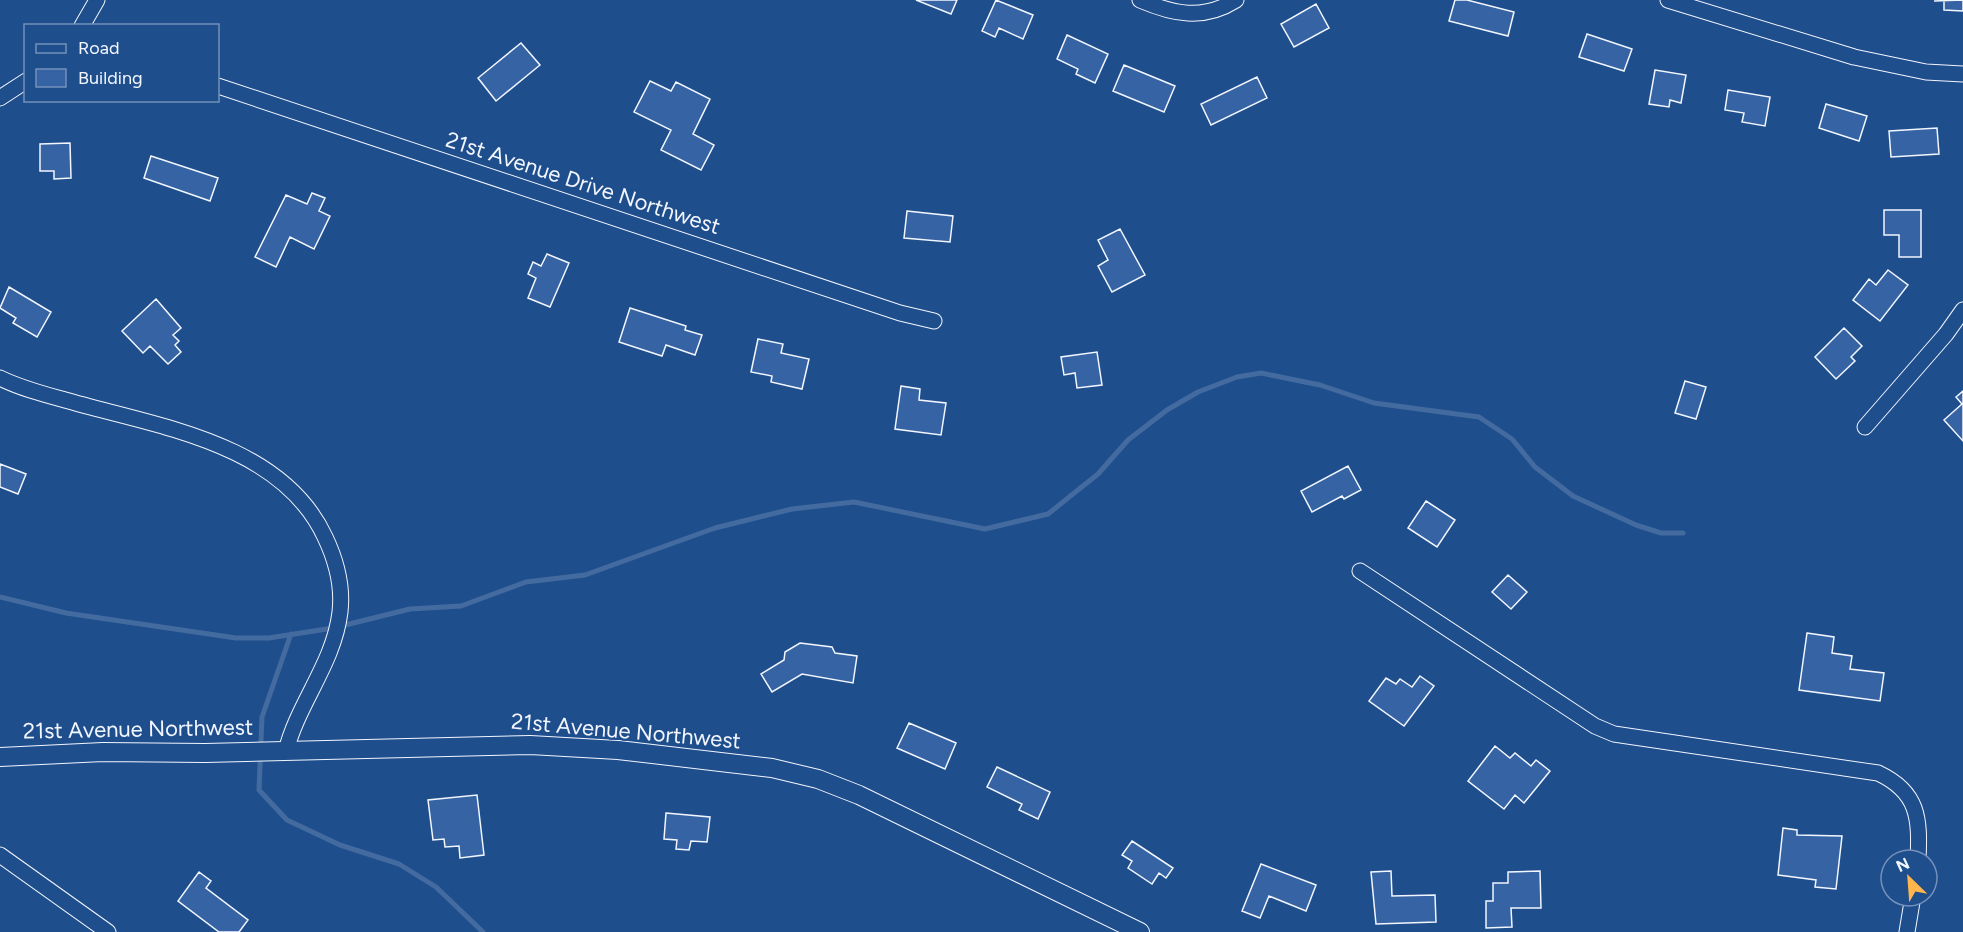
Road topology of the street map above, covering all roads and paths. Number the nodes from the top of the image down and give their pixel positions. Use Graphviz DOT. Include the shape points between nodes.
graph roads {
  1 [pos="97,0"];
  2 [pos="1140,0"];
  3 [pos="1236,0"];
  4 [pos="1668,0"];
  5 [pos="83,24"];
  6 [pos="1963,74"];
  7 [pos="24,82"];
  8 [pos="219,86"];
  9 [pos="0,98"];
  10 [pos="1963,310"];
  11 [pos="934,321"];
  12 [pos="0,378"];
  13 [pos="1865,427"];
  14 [pos="1360,571"];
  15 [pos="286,751"];
  16 [pos="0,757"];
  17 [pos="1918,848"];
  18 [pos="0,855"];
  19 [pos="1911,908"];
  20 [pos="108,932"];
  21 [pos="1140,932"];
  22 [pos="1907,932"];
  1 -- 5 [label="street"];
  2 -- 3 [label="street" via="1185,14 1212,11"];
  4 -- 6 [label="street" via="1854,57 1926,72"];
  7 -- 9 [label="street"];
  8 -- 11 [label="street, 21st Avenue Drive Northwest" via="900,313"];
  10 -- 13 [label="street"];
  12 -- 15 [label="street" via="220,446 271,472 302,500 319,524 334,557 340,612 331,650 296,718"];
  14 -- 17 [label="street" via="1595,726 1614,734 1878,773 1903,789 1919,817"];
  15 -- 16 [label="street, 21st Avenue Northwest"];
  15 -- 21 [label="street, 21st Avenue Northwest" via="530,745 618,750 772,768 819,779 859,795"];
  18 -- 20 [label="street"];
  19 -- 22 [label="street"];
}
